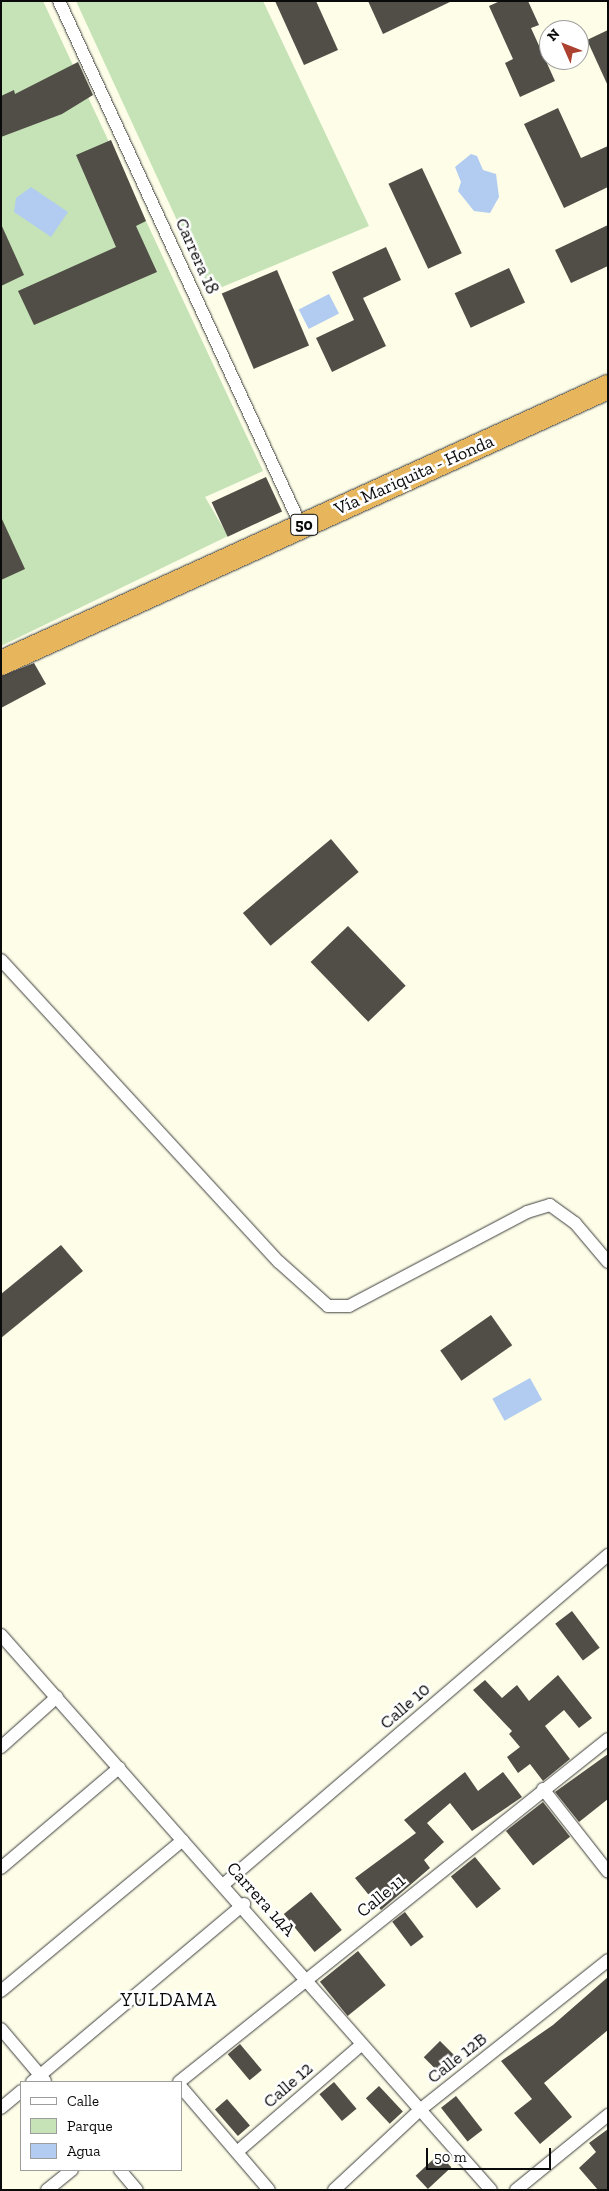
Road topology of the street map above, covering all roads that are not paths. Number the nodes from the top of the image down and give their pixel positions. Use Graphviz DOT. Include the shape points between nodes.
graph roads {
  1 [pos="59,1"];
  2 [pos="608,387"];
  3 [pos="301,526"];
  4 [pos="1,663"];
  5 [pos="1,960"];
  6 [pos="608,1262"];
  7 [pos="608,1555"];
  8 [pos="1,1635"];
  9 [pos="57,1697"];
  10 [pos="608,1739"];
  11 [pos="1,1746"];
  12 [pos="119,1768"];
  13 [pos="543,1789"];
  14 [pos="183,1840"];
  15 [pos="1,1868"];
  16 [pos="608,1872"];
  17 [pos="224,1884"];
  18 [pos="244,1904"];
  19 [pos="608,1960"];
  20 [pos="307,1978"];
  21 [pos="1,1991"];
  22 [pos="1,2029"];
  23 [pos="362,2044"];
  24 [pos="39,2080"];
  25 [pos="180,2081"];
  26 [pos="182,2088"];
  27 [pos="20,2093"];
  28 [pos="1,2108"];
  29 [pos="421,2108"];
  30 [pos="608,2115"];
  31 [pos="237,2152"];
  32 [pos="71,2171"];
  33 [pos="121,2171"];
  34 [pos="47,2190"];
  35 [pos="137,2190"];
  36 [pos="269,2190"];
  37 [pos="334,2190"];
  38 [pos="491,2190"];
  39 [pos="516,2190"];
  1 -- 3 [label="street, Carrera 18"];
  2 -- 3 [label="highway, Vía Mariquita - Honda / 50"];
  3 -- 4 [label="highway, Vía Mariquita - Honda / 50"];
  5 -- 6 [label="street" via="279,1262 328,1306 349,1306 534,1209 550,1205 558,1209"];
  7 -- 17 [label="street, Calle 10"];
  8 -- 9 [label="street, Carrera 14A"];
  9 -- 11 [label="street"];
  9 -- 12 [label="street, Carrera 14A"];
  10 -- 13 [label="street, Calle 11"];
  12 -- 14 [label="street, Carrera 14A"];
  12 -- 15 [label="street"];
  13 -- 16 [label="street"];
  13 -- 20 [label="street, Calle 11"];
  14 -- 17 [label="street, Carrera 14A"];
  14 -- 21 [label="street"];
  17 -- 18 [label="street, Carrera 14A"];
  18 -- 20 [label="street, Carrera 14A"];
  18 -- 24 [label="street"];
  19 -- 29 [label="street, Calle 12B"];
  20 -- 23 [label="street, Carrera 14A"];
  20 -- 25 [label="street, Calle 11"];
  22 -- 24 [label="street"];
  23 -- 29 [label="street, Carrera 14A"];
  23 -- 31 [label="street, Calle 12"];
  26 -- 31 [label="street"];
  27 -- 28 [label="street"];
  29 -- 37 [label="street, Calle 12B"];
  29 -- 38 [label="street, Carrera 14A"];
  30 -- 39 [label="street"];
  31 -- 36 [label="street"];
  32 -- 34 [label="street"];
  33 -- 35 [label="street"];
}
